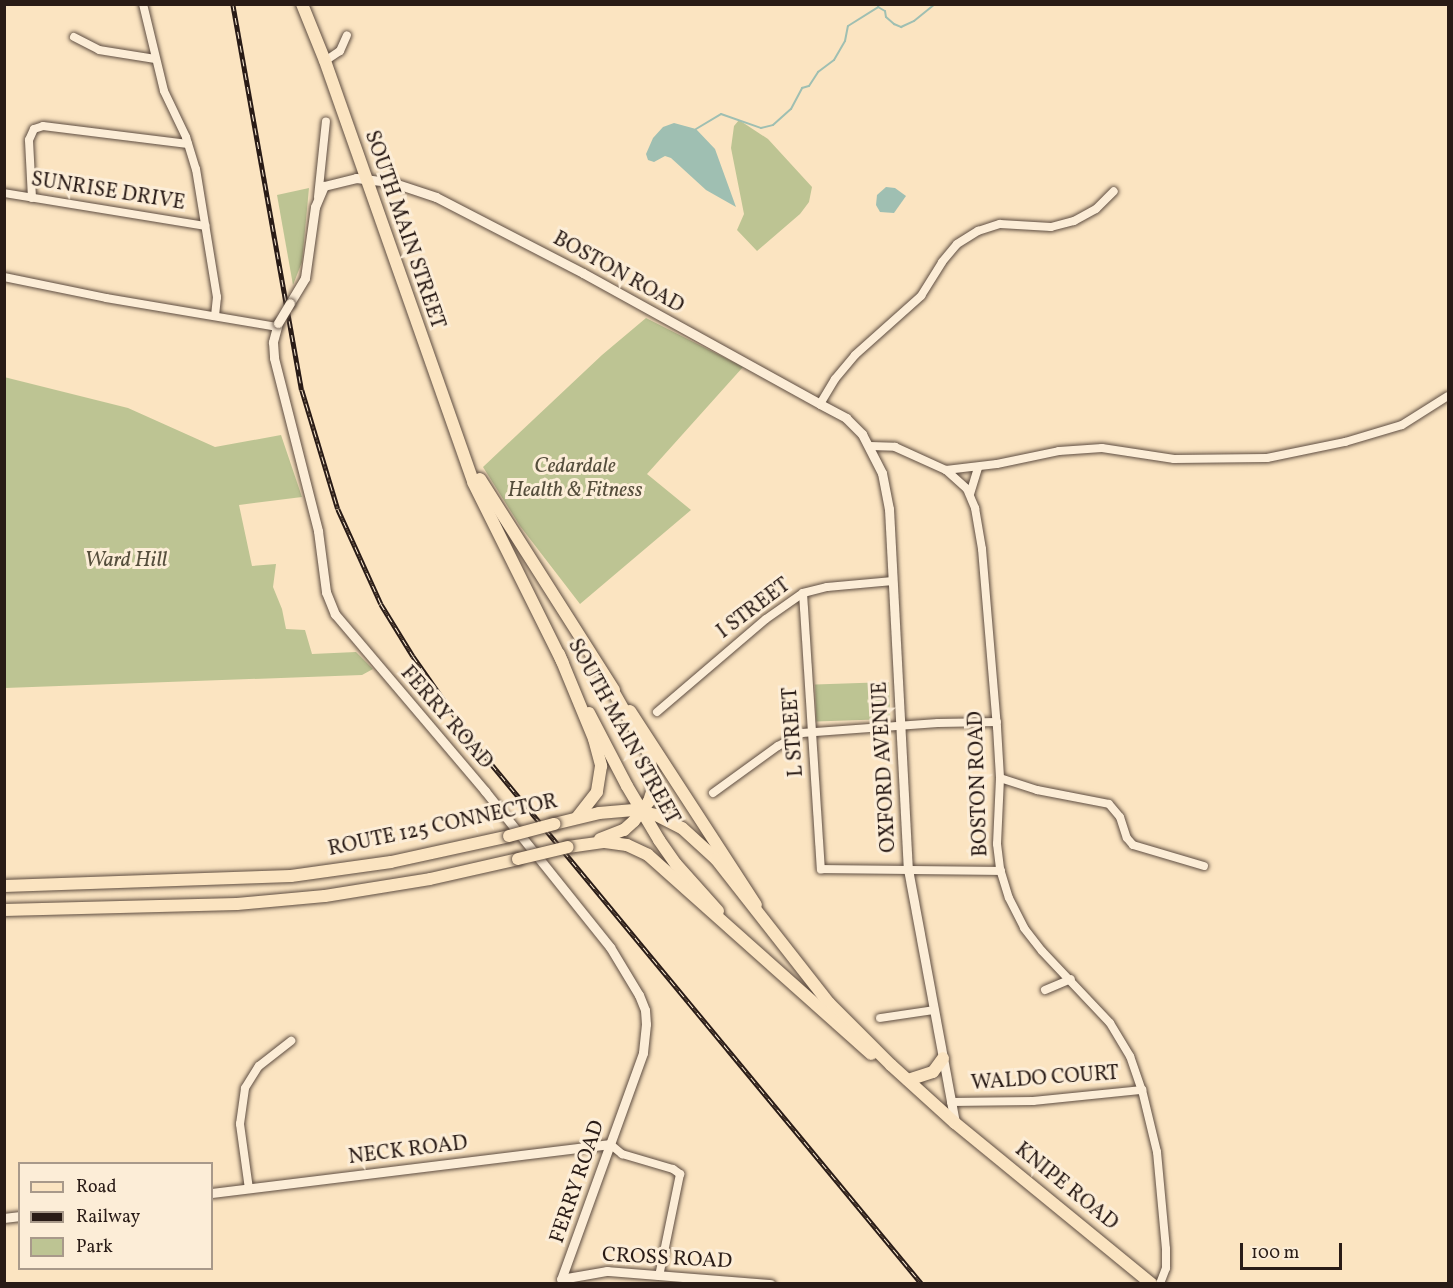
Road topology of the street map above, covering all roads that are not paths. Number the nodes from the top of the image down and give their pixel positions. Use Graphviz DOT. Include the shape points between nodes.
graph roads {
  1 [pos="143,4"];
  2 [pos="302,4"];
  3 [pos="347,35"];
  4 [pos="74,37"];
  5 [pos="155,58"];
  6 [pos="325,61"];
  7 [pos="326,121"];
  8 [pos="188,144"];
  9 [pos="366,179"];
  10 [pos="1114,191"];
  11 [pos="4,193"];
  12 [pos="318,197"];
  13 [pos="32,198"];
  14 [pos="205,226"];
  15 [pos="4,277"];
  16 [pos="215,315"];
  17 [pos="277,325"];
  18 [pos="1449,396"];
  19 [pos="820,404"];
  20 [pos="846,418"];
  21 [pos="870,446"];
  22 [pos="978,467"];
  23 [pos="469,469"];
  24 [pos="946,470"];
  25 [pos="969,495"];
  26 [pos="893,582"];
  27 [pos="803,593"];
  28 [pos="559,654"];
  29 [pos="608,682"];
  30 [pos="657,712"];
  31 [pos="996,722"];
  32 [pos="900,727"];
  33 [pos="812,731"];
  34 [pos="1000,778"];
  35 [pos="713,793"];
  36 [pos="643,811"];
  37 [pos="577,818"];
  38 [pos="594,842"];
  39 [pos="1204,866"];
  40 [pos="908,869"];
  41 [pos="1001,871"];
  42 [pos="4,886"];
  43 [pos="4,910"];
  44 [pos="729,927"];
  45 [pos="768,927"];
  46 [pos="1071,979"];
  47 [pos="1045,990"];
  48 [pos="934,1010"];
  49 [pos="880,1018"];
  50 [pos="291,1041"];
  51 [pos="943,1058"];
  52 [pos="908,1080"];
  53 [pos="1142,1090"];
  54 [pos="926,1098"];
  55 [pos="951,1102"];
  56 [pos="955,1123"];
  57 [pos="610,1144"];
  58 [pos="249,1189"];
  59 [pos="213,1193"];
  60 [pos="659,1276"];
  61 [pos="560,1281"];
  62 [pos="770,1284"];
  63 [pos="1152,1284"];
  64 [pos="1160,1284"];
  1 -- 5 [label="street"];
  2 -- 6 [label="main road, SOUTH MAIN STREET"];
  3 -- 6 [label="street" via="340,51"];
  4 -- 5 [label="street" via="99,50"];
  5 -- 8 [label="street" via="164,91"];
  6 -- 9 [label="main road, SOUTH MAIN STREET"];
  7 -- 12 [label="street"];
  8 -- 13 [label="street" via="43,126 34,129 29,140"];
  8 -- 14 [label="street"];
  9 -- 12 [label="street" via="330,183"];
  9 -- 19 [label="street, BOSTON ROAD" via="413,188 454,206"];
  9 -- 23 [label="main road, SOUTH MAIN STREET"];
  10 -- 19 [label="street" via="1096,209 1074,221 1051,227 1000,224 957,244 921,296 855,355"];
  11 -- 13 [label="street, SUNRISE DRIVE"];
  12 -- 17 [label="street, FERRY ROAD, bridge" via="304,278"];
  13 -- 14 [label="street, SUNRISE DRIVE"];
  14 -- 16 [label="street" via="217,297"];
  15 -- 16 [label="street"];
  16 -- 17 [label="street"];
  17 -- 57 [label="street, FERRY ROAD" via="273,342 277,375 318,531 326,592 335,614 610,947 639,995 646,1024 643,1053"];
  18 -- 22 [label="street" via="1402,426 1267,458 1174,459 1102,448 1041,454"];
  19 -- 20 [label="street, BOSTON ROAD"];
  20 -- 21 [label="street, OXFORD AVENUE"];
  21 -- 24 [label="street, BOSTON ROAD" via="895,447"];
  21 -- 26 [label="street, OXFORD AVENUE" via="885,484"];
  22 -- 24 [label="street"];
  22 -- 25 [label="street"];
  23 -- 28 [label="main road, SOUTH MAIN STREET"];
  23 -- 29 [label="main road, SOUTH MAIN STREET" via="475,470"];
  24 -- 25 [label="street, BOSTON ROAD"];
  25 -- 31 [label="street, BOSTON ROAD" via="979,521"];
  26 -- 27 [label="street, I STREET" via="827,587"];
  26 -- 32 [label="street, OXFORD AVENUE"];
  27 -- 30 [label="street, I STREET" via="766,619"];
  27 -- 33 [label="street, L STREET"];
  28 -- 36 [label="main road, SOUTH MAIN STREET" via="611,758"];
  28 -- 37 [label="main road" via="601,766 597,792"];
  29 -- 36 [label="main road" via="652,762 654,786"];
  29 -- 45 [label="main road, SOUTH MAIN STREET" via="746,885"];
  31 -- 32 [label="street"];
  31 -- 34 [label="street, BOSTON ROAD"];
  32 -- 33 [label="street"];
  32 -- 40 [label="street, OXFORD AVENUE"];
  33 -- 35 [label="street" via="777,746"];
  33 -- 40 [label="street, L STREET" via="821,869"];
  34 -- 39 [label="street" via="1037,790 1109,804 1133,845"];
  34 -- 41 [label="street, BOSTON ROAD" via="997,844"];
  36 -- 37 [label="main road, ROUTE 125 CONNECTOR" via="614,811"];
  36 -- 38 [label="main road" via="624,830"];
  36 -- 44 [label="main road, SOUTH MAIN STREET" via="676,864"];
  36 -- 45 [label="main road, ROUTE 125 CONNECTOR" via="682,828 706,848"];
  37 -- 42 [label="main road, ROUTE 125 CONNECTOR, bridge" via="391,862 291,876"];
  38 -- 43 [label="main road, bridge" via="430,879 325,896 237,904"];
  38 -- 44 [label="main road" via="627,845 648,855"];
  40 -- 41 [label="street"];
  40 -- 48 [label="street, OXFORD AVENUE"];
  41 -- 46 [label="street, BOSTON ROAD" via="1024,928"];
  44 -- 54 [label="main road, SOUTH MAIN STREET" via="830,1020"];
  45 -- 52 [label="main road, SOUTH MAIN STREET" via="829,1003"];
  46 -- 47 [label="street"];
  46 -- 53 [label="street, BOSTON ROAD" via="1125,1044"];
  48 -- 49 [label="street"];
  48 -- 51 [label="street, OXFORD AVENUE"];
  50 -- 58 [label="street" via="259,1066 245,1088 240,1124"];
  51 -- 52 [label="main road" via="933,1072"];
  51 -- 55 [label="street, OXFORD AVENUE"];
  52 -- 54 [label="main road, SOUTH MAIN STREET"];
  53 -- 55 [label="street, WALDO COURT" via="1033,1101"];
  53 -- 64 [label="street, BOSTON ROAD" via="1157,1152 1165,1229 1166,1268"];
  54 -- 56 [label="main road, SOUTH MAIN STREET"];
  55 -- 56 [label="street, OXFORD AVENUE"];
  56 -- 63 [label="main road, KNIPE ROAD"];
  57 -- 58 [label="street, NECK ROAD"];
  57 -- 60 [label="street" via="622,1154 680,1174"];
  57 -- 61 [label="street, FERRY ROAD"];
  58 -- 59 [label="street, NECK ROAD"];
  60 -- 61 [label="street, CROSS ROAD" via="607,1271"];
  60 -- 62 [label="street, CROSS ROAD"];
}
